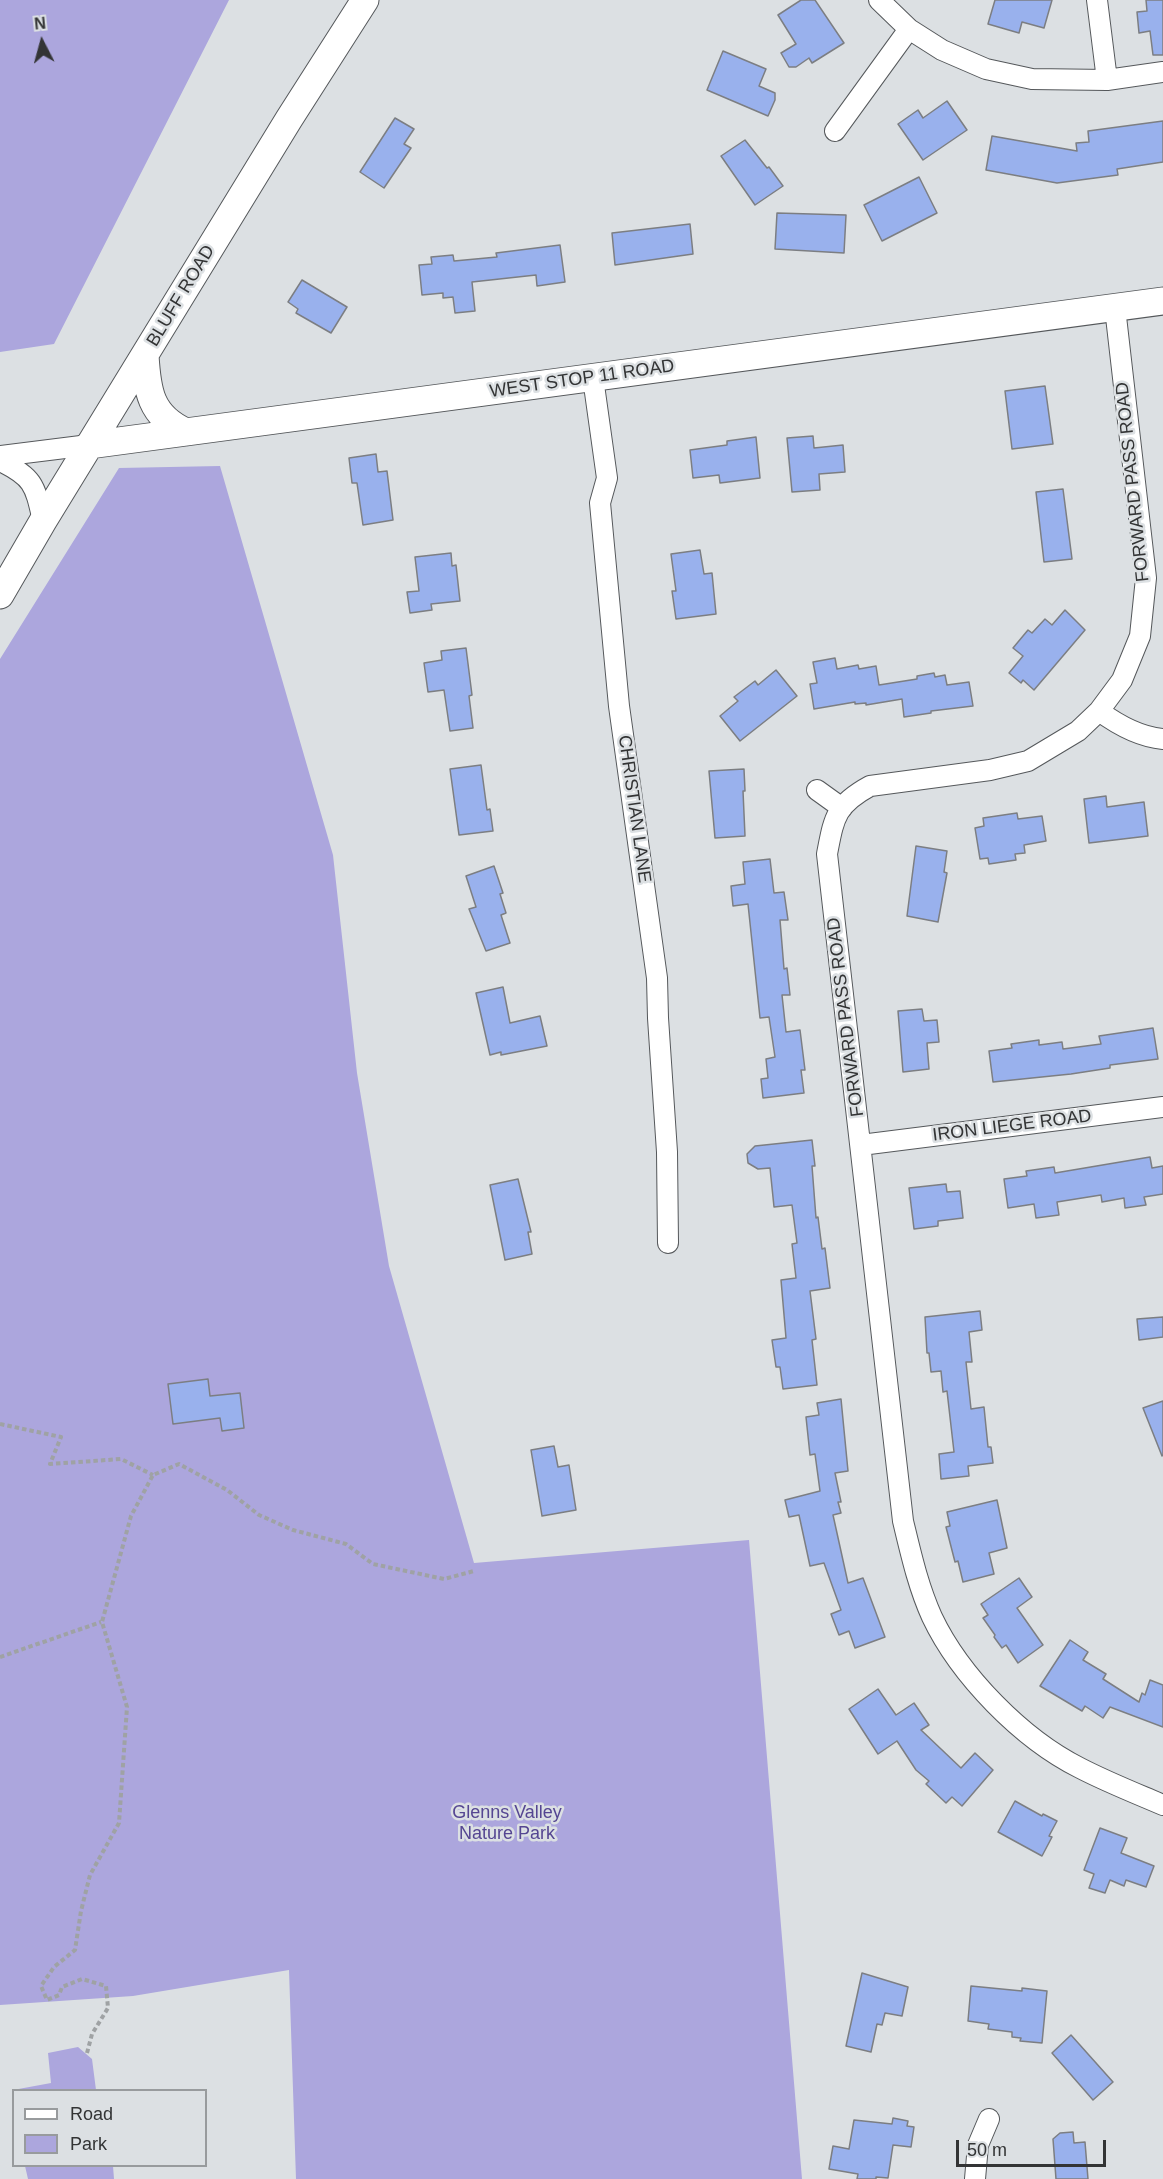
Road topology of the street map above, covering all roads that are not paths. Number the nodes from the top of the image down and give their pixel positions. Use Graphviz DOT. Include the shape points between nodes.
graph roads {
  1 [pos="365,0"];
  2 [pos="879,0"];
  3 [pos="1097,0"];
  4 [pos="909,29"];
  5 [pos="1163,72"];
  6 [pos="1107,80"];
  7 [pos="836,131"];
  8 [pos="1163,301"];
  9 [pos="1115,308"];
  10 [pos="145,355"];
  11 [pos="594,378"];
  12 [pos="186,432"];
  13 [pos="89,445"];
  14 [pos="0,456"];
  15 [pos="0,461"];
  16 [pos="43,521"];
  17 [pos="0,595"];
  18 [pos="1099,711"];
  19 [pos="1163,740"];
  20 [pos="817,790"];
  21 [pos="842,808"];
  22 [pos="1163,1107"];
  23 [pos="861,1145"];
  24 [pos="668,1243"];
  25 [pos="1163,1805"];
  26 [pos="989,2119"];
  27 [pos="975,2179"];
  1 -- 10 [label="main road, BLUFF ROAD"];
  2 -- 4 [label="street"];
  3 -- 6 [label="street"];
  4 -- 6 [label="street" via="942,50 986,69 1032,79"];
  4 -- 7 [label="street"];
  5 -- 6 [label="street"];
  8 -- 9 [label="main road, WEST STOP 11 ROAD"];
  9 -- 11 [label="main road, WEST STOP 11 ROAD"];
  9 -- 18 [label="street, FORWARD PASS ROAD" via="1146,578 1140,636 1122,680"];
  10 -- 12 [label="main road" via="152,401 165,419"];
  10 -- 13 [label="main road, BLUFF ROAD"];
  11 -- 12 [label="main road, WEST STOP 11 ROAD"];
  11 -- 24 [label="street, CHRISTIAN LANE" via="607,478 600,503 619,706 657,978"];
  12 -- 13 [label="main road, WEST STOP 11 ROAD"];
  13 -- 14 [label="street, WEST STOP 11 ROAD"];
  13 -- 16 [label="main road, BLUFF ROAD"];
  15 -- 16 [label="street" via="28,478"];
  16 -- 17 [label="main road, BLUFF ROAD"];
  18 -- 19 [label="street" via="1114,722"];
  18 -- 21 [label="street, FORWARD PASS ROAD" via="1078,731 1028,760 990,770 870,786 853,795"];
  20 -- 21 [label="street"];
  21 -- 23 [label="street, FORWARD PASS ROAD" via="834,817 827,854"];
  22 -- 23 [label="street, IRON LIEGE ROAD"];
  23 -- 25 [label="street, FORWARD PASS ROAD" via="903,1521 916,1575 933,1618 966,1672 1017,1726 1078,1767"];
  26 -- 27 [label="street" via="978,2145"];
}
